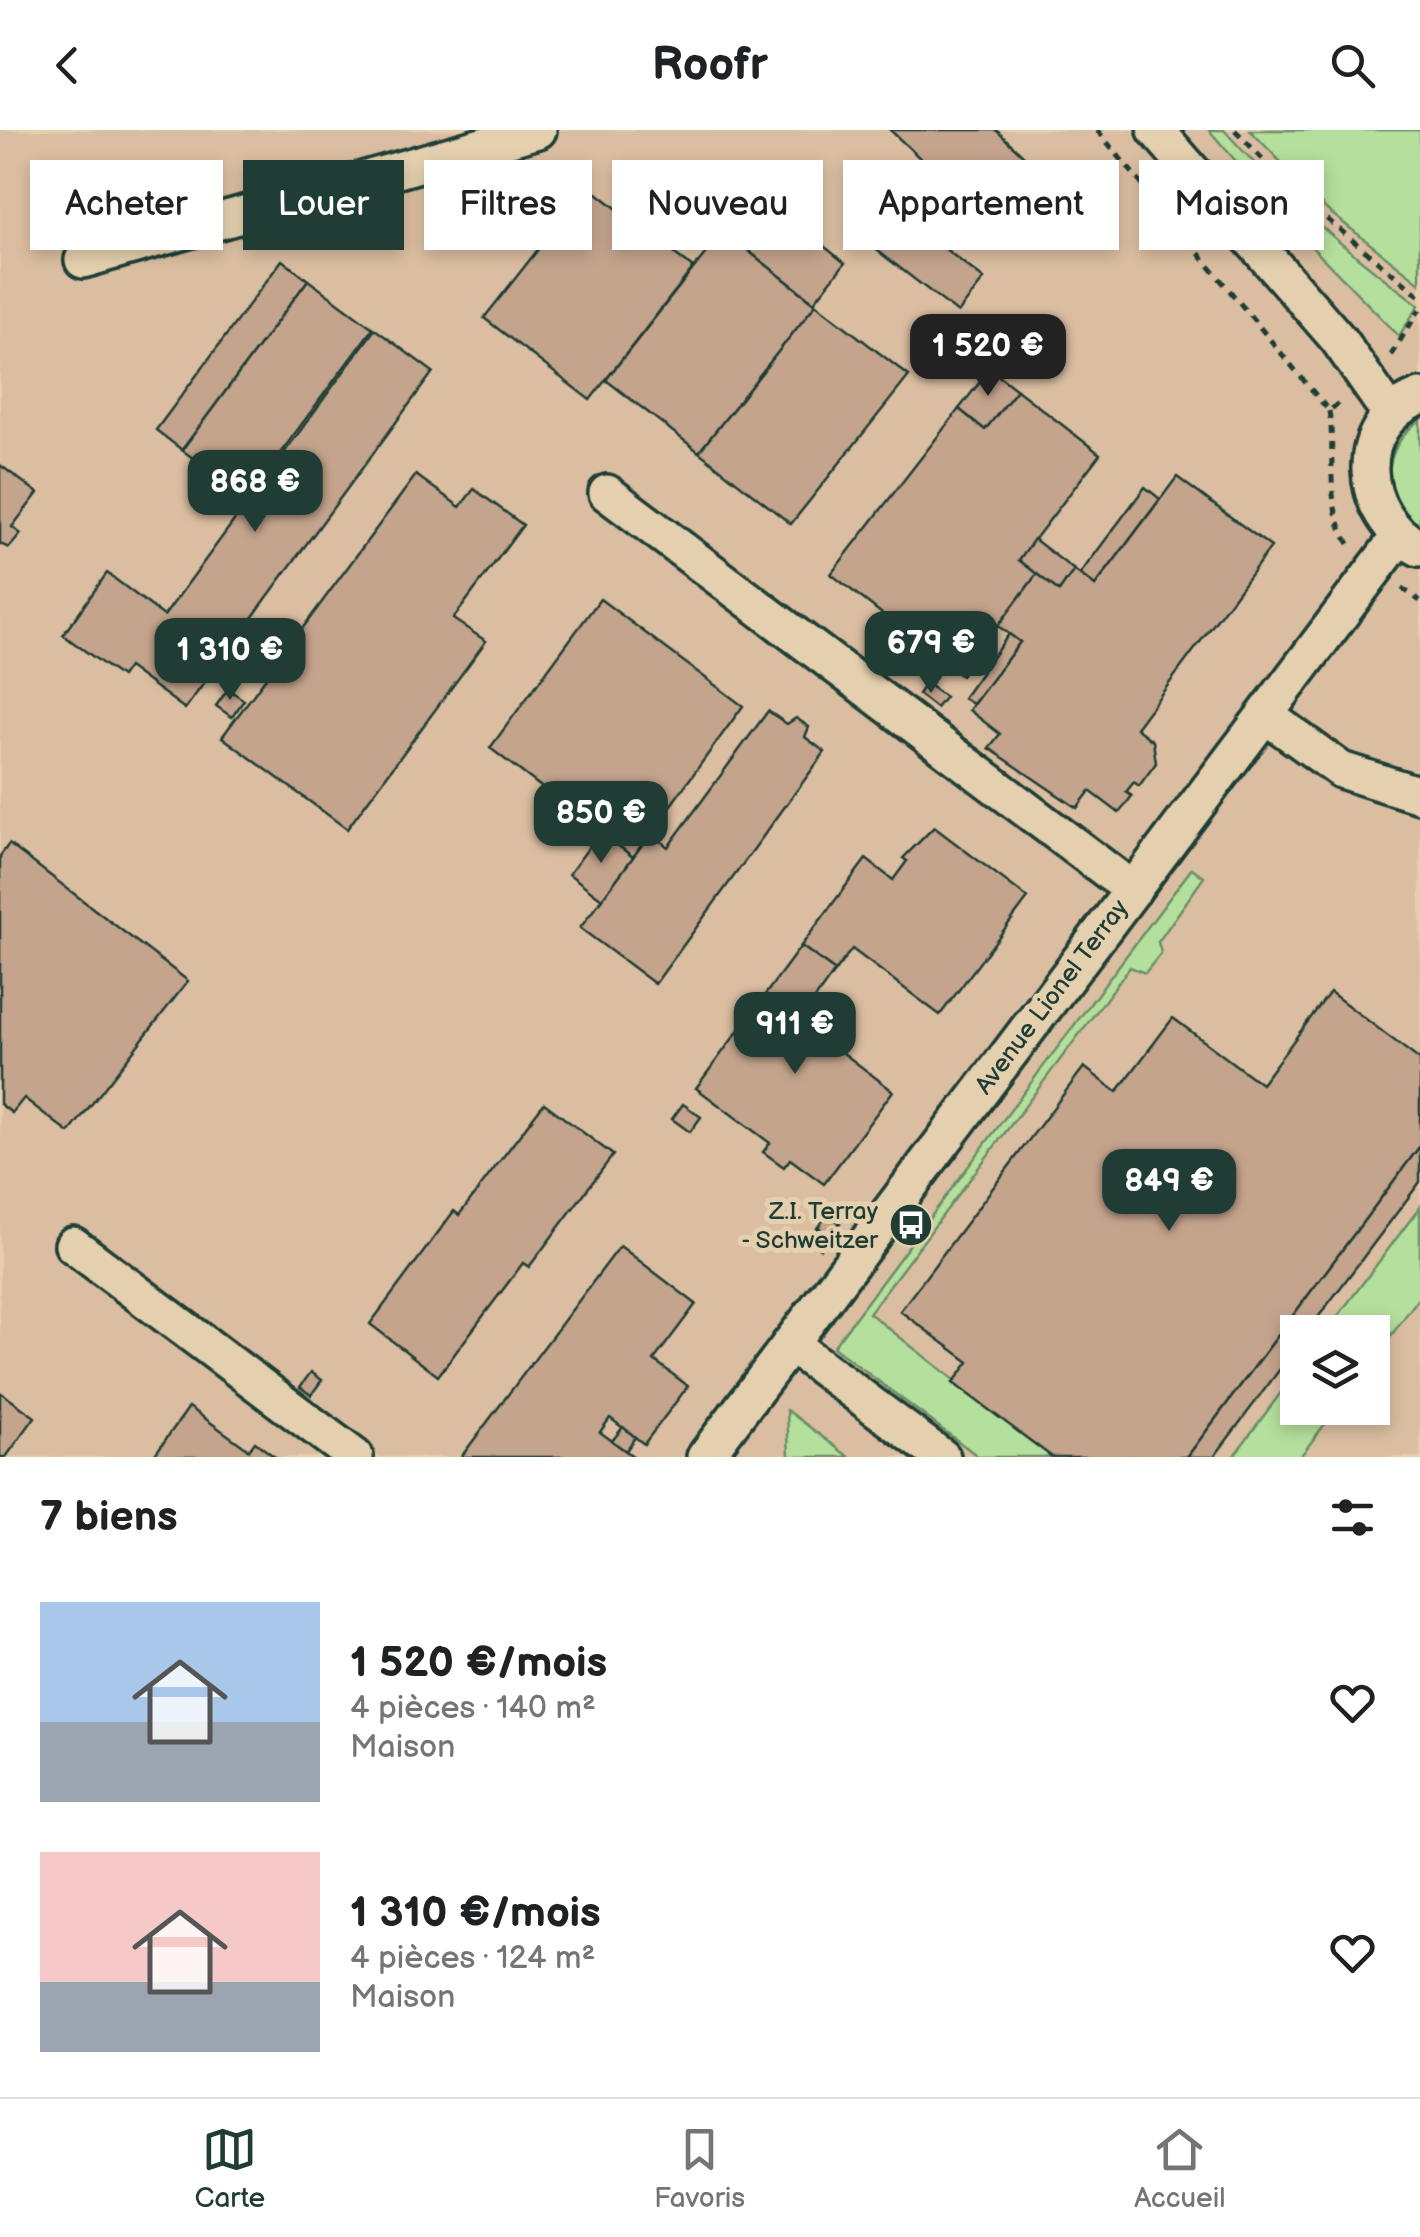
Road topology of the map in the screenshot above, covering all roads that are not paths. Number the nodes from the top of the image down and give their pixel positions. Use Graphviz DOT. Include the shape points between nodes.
graph roads {
  1 [pos="538,130"];
  2 [pos="1156,130"];
  3 [pos="82,260"];
  4 [pos="1406,406"];
  5 [pos="607,492"];
  6 [pos="1410,542"];
  7 [pos="1265,714"];
  8 [pos="1420,795"];
  9 [pos="1133,890"];
  10 [pos="73,1245"];
  11 [pos="790,1344"];
  12 [pos="355,1457"];
  13 [pos="705,1457"];
  14 [pos="942,1457"];
  1 -- 3 [label="street"];
  2 -- 4 [label="street" via="1338,339"];
  4 -- 6 [label="street" via="1376,438 1369,478 1381,516"];
  5 -- 9 [label="street"];
  6 -- 7 [label="street, Avenue Lionel Terray"];
  7 -- 8 [label="street" via="1341,770"];
  7 -- 9 [label="street, Avenue Lionel Terray"];
  9 -- 11 [label="street, Avenue Lionel Terray"];
  10 -- 12 [label="street"];
  11 -- 13 [label="street, Avenue Lionel Terray"];
  11 -- 14 [label="street"];
}
